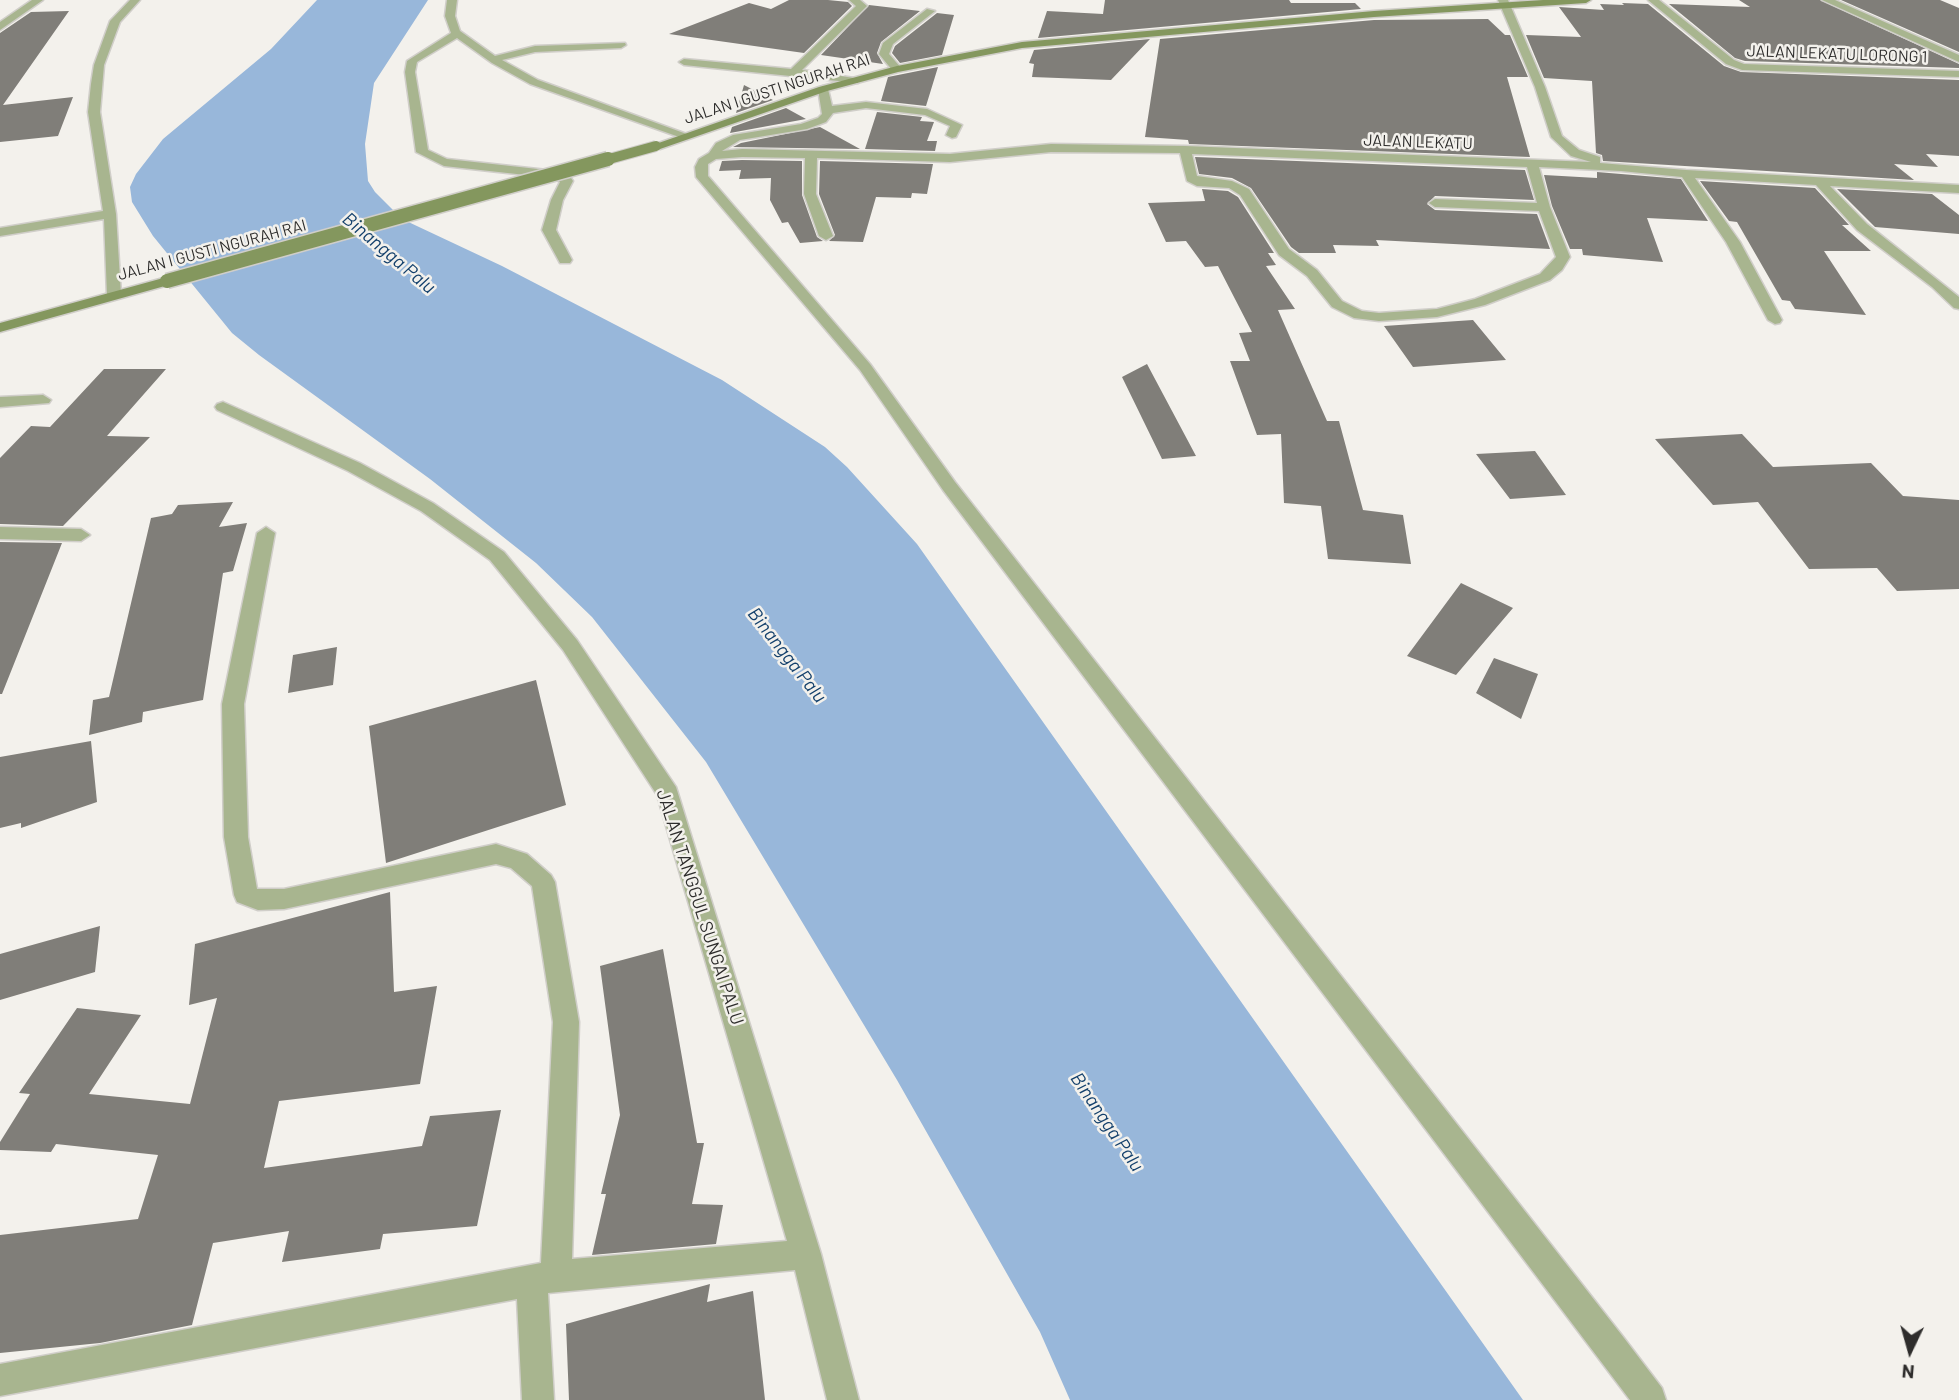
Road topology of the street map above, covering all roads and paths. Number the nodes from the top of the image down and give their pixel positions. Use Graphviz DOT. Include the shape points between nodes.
graph roads {
  1 [pos="38,0"];
  2 [pos="135,0"];
  3 [pos="452,0"];
  4 [pos="854,0"];
  5 [pos="1586,0"];
  6 [pos="1653,0"];
  7 [pos="1827,0"];
  8 [pos="1504,2"];
  9 [pos="0,9"];
  10 [pos="23,9"];
  11 [pos="930,11"];
  12 [pos="0,27"];
  13 [pos="457,34"];
  14 [pos="621,45"];
  15 [pos="494,59"];
  16 [pos="1959,59"];
  17 [pos="684,62"];
  18 [pos="897,69"];
  19 [pos="794,72"];
  20 [pos="1959,74"];
  21 [pos="854,81"];
  22 [pos="823,89"];
  23 [pos="827,110"];
  24 [pos="952,135"];
  25 [pos="686,136"];
  26 [pos="1185,150"];
  27 [pos="811,154"];
  28 [pos="713,156"];
  29 [pos="1532,163"];
  30 [pos="1621,167"];
  31 [pos="1686,174"];
  32 [pos="1818,180"];
  33 [pos="1959,189"];
  34 [pos="1435,203"];
  35 [pos="1544,207"];
  36 [pos="110,214"];
  37 [pos="0,232"];
  38 [pos="826,236"];
  39 [pos="565,260"];
  40 [pos="114,295"];
  41 [pos="1959,305"];
  42 [pos="1775,320"];
  43 [pos="0,328"];
  44 [pos="43,400"];
  45 [pos="0,402"];
  46 [pos="223,407"];
  47 [pos="0,533"];
  48 [pos="266,533"];
  49 [pos="81,535"];
  50 [pos="806,1254"];
  51 [pos="544,1280"];
  52 [pos="0,1380"];
  53 [pos="538,1400"];
  54 [pos="843,1400"];
  55 [pos="1650,1400"];
  1 -- 10 [label="street"];
  2 -- 36 [label="street" via="115,21 96,84 94,112"];
  3 -- 13 [label="street" via="451,21"];
  4 -- 19 [label="street" via="862,6"];
  5 -- 8 [label="main road, JALAN I GUSTI NGURAH RAI"];
  6 -- 20 [label="street, JALAN LEKATU LORONG 1" via="1742,68"];
  7 -- 16 [label="street, JALAN LEKATU LORONG 1"];
  8 -- 18 [label="main road, JALAN I GUSTI NGURAH RAI" via="1080,38"];
  8 -- 30 [label="street" via="1557,137 1575,153"];
  9 -- 10 [label="street"];
  10 -- 12 [label="street"];
  11 -- 18 [label="street" via="888,43 884,54"];
  13 -- 15 [label="street"];
  13 -- 39 [label="street" via="412,61 422,152 444,162 556,174 567,181 549,230"];
  14 -- 15 [label="street" via="535,49"];
  15 -- 25 [label="street" via="534,82"];
  17 -- 19 [label="street"];
  18 -- 21 [label="main road, JALAN I GUSTI NGURAH RAI"];
  19 -- 21 [label="street"];
  21 -- 22 [label="main road, JALAN I GUSTI NGURAH RAI"];
  22 -- 23 [label="street"];
  22 -- 25 [label="main road, JALAN I GUSTI NGURAH RAI"];
  23 -- 24 [label="street" via="866,105 927,112 956,125"];
  23 -- 28 [label="street" via="828,115 815,124 737,137"];
  25 -- 40 [label="main road, JALAN I GUSTI NGURAH RAI, bridge"];
  26 -- 27 [label="street, JALAN LEKATU" via="1051,148 950,158"];
  26 -- 29 [label="street, JALAN LEKATU"];
  26 -- 35 [label="street" via="1191,178 1245,192 1284,252 1312,273 1337,304 1359,315 1437,313 1545,277 1563,257"];
  27 -- 28 [label="street, JALAN LEKATU"];
  27 -- 38 [label="street" via="810,194"];
  28 -- 55 [label="street" via="703,162 702,177 865,366 949,486"];
  29 -- 30 [label="street, JALAN LEKATU"];
  29 -- 35 [label="street"];
  30 -- 31 [label="street, JALAN LEKATU"];
  31 -- 32 [label="street, JALAN LEKATU"];
  31 -- 42 [label="street" via="1733,242"];
  32 -- 33 [label="street, JALAN LEKATU"];
  32 -- 41 [label="street" via="1862,227"];
  34 -- 35 [label="street"];
  36 -- 37 [label="street"];
  36 -- 40 [label="street"];
  40 -- 43 [label="main road, JALAN I GUSTI NGURAH RAI"];
  44 -- 45 [label="street"];
  46 -- 50 [label="street, JALAN TANGGUL SUNGAI PALU" via="355,467 427,507 497,556 570,645 668,793"];
  47 -- 49 [label="street"];
  48 -- 51 [label="street" via="233,704 236,838 246,895 284,900 496,854 519,861 543,883 566,1022"];
  50 -- 51 [label="street"];
  50 -- 54 [label="street, JALAN TANGGUL SUNGAI PALU"];
  51 -- 52 [label="street"];
  51 -- 53 [label="street"];
}
